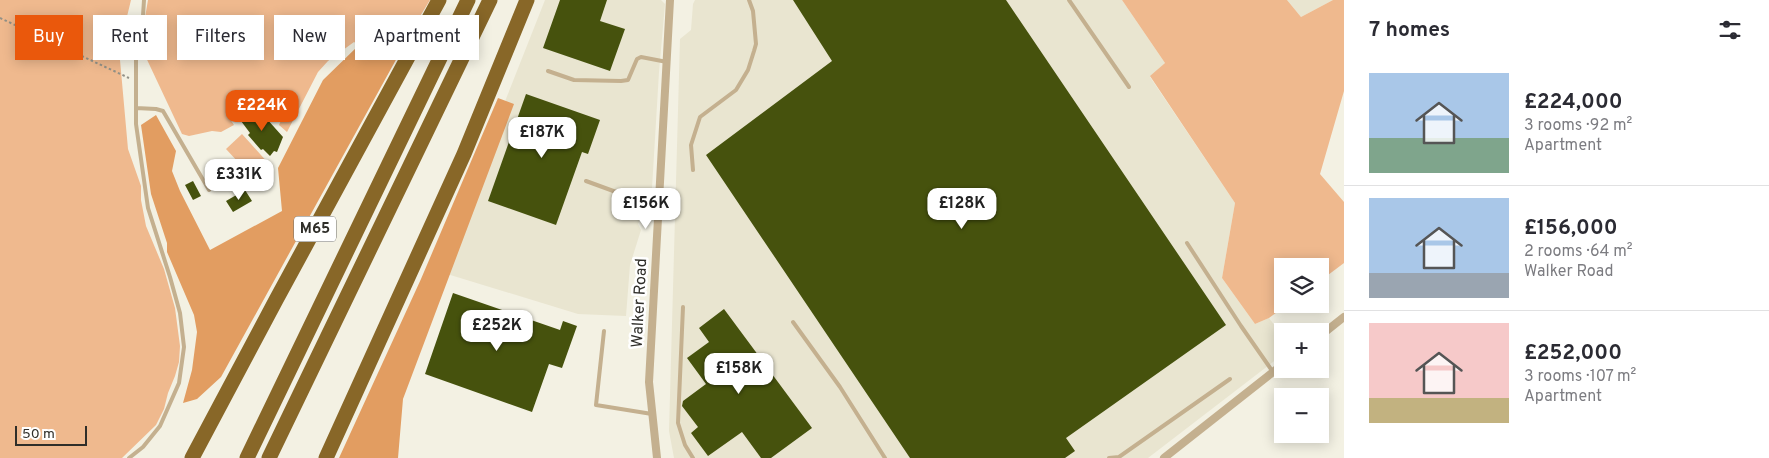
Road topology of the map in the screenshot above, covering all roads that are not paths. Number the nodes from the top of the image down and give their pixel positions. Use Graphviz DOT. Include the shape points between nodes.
graph roads {
  1 [pos="144,0"];
  2 [pos="440,0"];
  3 [pos="468,0"];
  4 [pos="490,0"];
  5 [pos="527,0"];
  6 [pos="670,0"];
  7 [pos="749,0"];
  8 [pos="1069,0"];
  9 [pos="667,62"];
  10 [pos="548,71"];
  11 [pos="1129,87"];
  12 [pos="136,108"];
  13 [pos="693,170"];
  14 [pos="586,181"];
  15 [pos="209,190"];
  16 [pos="659,202"];
  17 [pos="1187,243"];
  18 [pos="683,307"];
  19 [pos="1344,317"];
  20 [pos="793,322"];
  21 [pos="1329,329"];
  22 [pos="604,331"];
  23 [pos="1273,372"];
  24 [pos="1230,379"];
  25 [pos="652,414"];
  26 [pos="129,458"];
  27 [pos="192,458"];
  28 [pos="247,458"];
  29 [pos="269,458"];
  30 [pos="326,458"];
  31 [pos="657,458"];
  32 [pos="693,458"];
  33 [pos="885,458"];
  34 [pos="1109,458"];
  35 [pos="1164,458"];
  1 -- 12 [label="lane" via="136,45"];
  2 -- 27 [label="highway, M65"];
  3 -- 28 [label="highway, M65"];
  4 -- 29 [label="highway"];
  5 -- 30 [label="highway" via="464,154"];
  6 -- 9 [label="street, Walker Road"];
  7 -- 13 [label="lane" via="756,44 748,70 736,90 700,117 691,145"];
  8 -- 11 [label="lane"];
  9 -- 10 [label="lane" via="641,57 628,80 622,82 574,80"];
  9 -- 16 [label="street, Walker Road"];
  12 -- 15 [label="lane" via="163,111"];
  12 -- 26 [label="lane" via="148,208 180,313 184,347 179,383 160,426"];
  14 -- 16 [label="lane" via="638,200"];
  16 -- 25 [label="street, Walker Road" via="649,382"];
  17 -- 23 [label="lane"];
  18 -- 32 [label="lane" via="678,424"];
  19 -- 21 [label="street"];
  20 -- 33 [label="lane" via="840,387"];
  22 -- 25 [label="lane" via="596,405"];
  23 -- 35 [label="street"];
  24 -- 34 [label="lane" via="1119,457"];
  25 -- 31 [label="street, Walker Road"];
}
